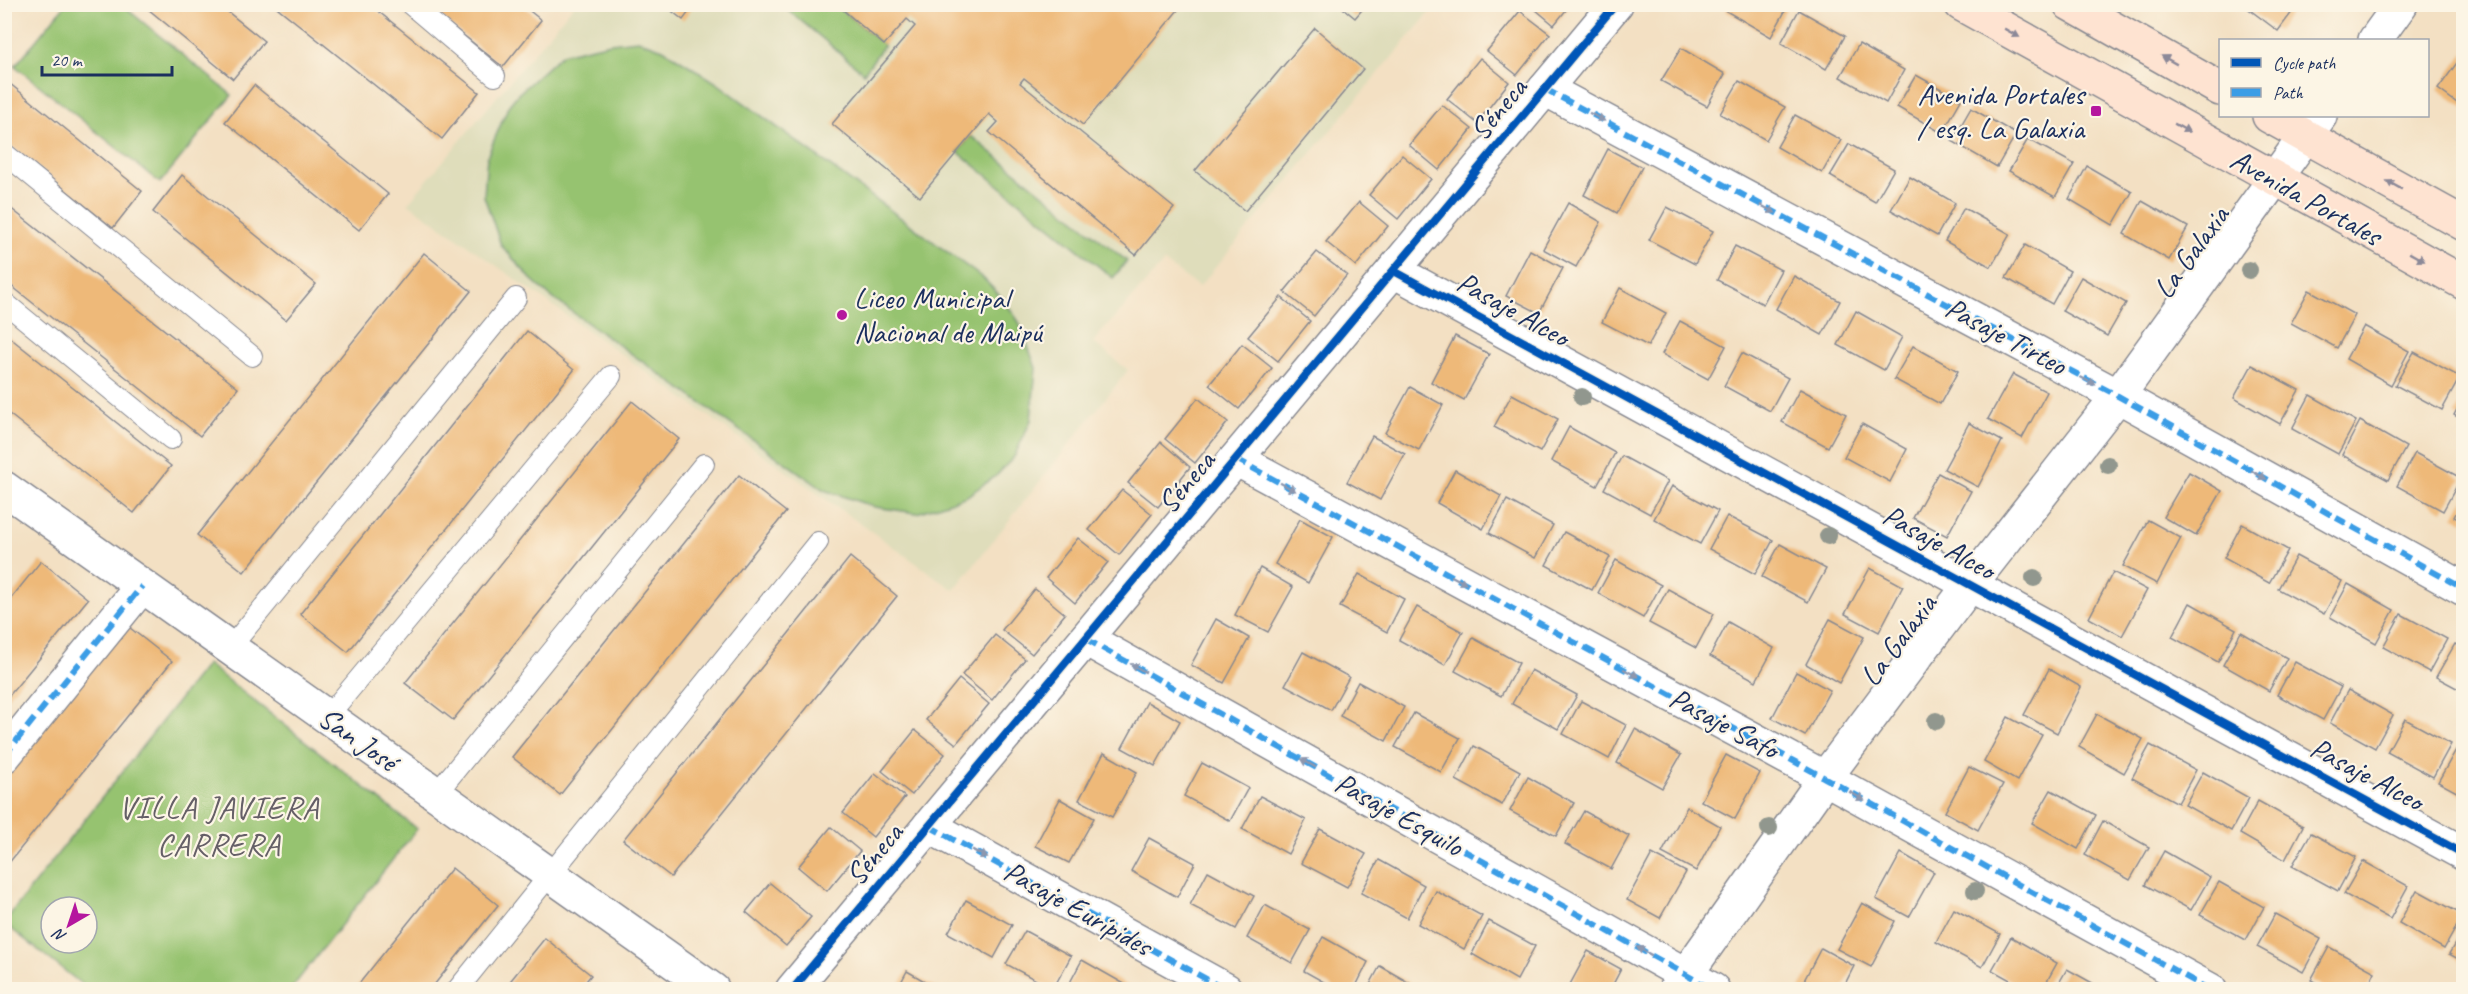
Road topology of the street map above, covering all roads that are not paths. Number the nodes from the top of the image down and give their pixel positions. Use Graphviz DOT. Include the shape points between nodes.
graph roads {
  1 [pos="410,4"];
  2 [pos="1616,4"];
  3 [pos="1961,4"];
  4 [pos="2070,4"];
  5 [pos="2401,4"];
  6 [pos="2376,39"];
  7 [pos="495,76"];
  8 [pos="2219,88"];
  9 [pos="1545,89"];
  10 [pos="2273,117"];
  11 [pos="2312,126"];
  12 [pos="4,153"];
  13 [pos="2274,178"];
  14 [pos="2463,224"];
  15 [pos="1394,271"];
  16 [pos="2463,283"];
  17 [pos="516,298"];
  18 [pos="4,302"];
  19 [pos="252,356"];
  20 [pos="611,376"];
  21 [pos="2118,396"];
  22 [pos="171,439"];
  23 [pos="1236,459"];
  24 [pos="704,464"];
  25 [pos="4,488"];
  26 [pos="818,542"];
  27 [pos="142,586"];
  28 [pos="1969,586"];
  29 [pos="2463,589"];
  30 [pos="1086,639"];
  31 [pos="230,648"];
  32 [pos="327,717"];
  33 [pos="4,756"];
  34 [pos="1825,778"];
  35 [pos="436,794"];
  36 [pos="929,826"];
  37 [pos="2463,854"];
  38 [pos="551,875"];
  39 [pos="1691,985"];
  40 [pos="457,990"];
  41 [pos="713,990"];
  42 [pos="792,990"];
  43 [pos="1226,990"];
  44 [pos="2210,990"];
  1 -- 7 [label="lane"];
  2 -- 9 [label="street, Séneca"];
  3 -- 13 [label="main road, Avenida Portales, one-way"];
  8 -- 4 [label="main road, one-way"];
  5 -- 6 [label="street"];
  9 -- 15 [label="street, Séneca"];
  9 -- 21 [label="street, Pasaje Tirteo, one-way"];
  10 -- 11 [label="main road, Avenida Portales"];
  11 -- 13 [label="street, La Galaxia"];
  14 -- 11 [label="main road, Avenida Portales, one-way"];
  12 -- 19 [label="lane"];
  13 -- 16 [label="main road, Avenida Portales, one-way"];
  13 -- 21 [label="street, La Galaxia"];
  15 -- 23 [label="street, Séneca"];
  15 -- 28 [label="street, Pasaje Alceo"];
  17 -- 31 [label="lane"];
  18 -- 22 [label="lane"];
  20 -- 32 [label="lane"];
  21 -- 28 [label="street, La Galaxia"];
  21 -- 29 [label="street, Pasaje Tirteo, one-way"];
  23 -- 30 [label="street, Séneca"];
  23 -- 34 [label="street, Pasaje Safo, one-way"];
  24 -- 35 [label="lane"];
  25 -- 27 [label="street, San José"];
  26 -- 38 [label="lane"];
  27 -- 31 [label="street, San José"];
  27 -- 33 [label="street"];
  28 -- 34 [label="street, La Galaxia"];
  28 -- 37 [label="street, Pasaje Alceo"];
  30 -- 36 [label="street, Séneca"];
  39 -- 30 [label="street, Pasaje Esquilo, one-way"];
  31 -- 32 [label="street, San José"];
  32 -- 35 [label="street, San José"];
  34 -- 39 [label="street, La Galaxia"];
  34 -- 44 [label="street, Pasaje Safo, one-way"];
  35 -- 38 [label="street, San José"];
  36 -- 42 [label="street, Séneca"];
  36 -- 43 [label="street, Pasaje Eurípides, one-way"];
  38 -- 40 [label="lane"];
  38 -- 41 [label="street, San José"];
}
